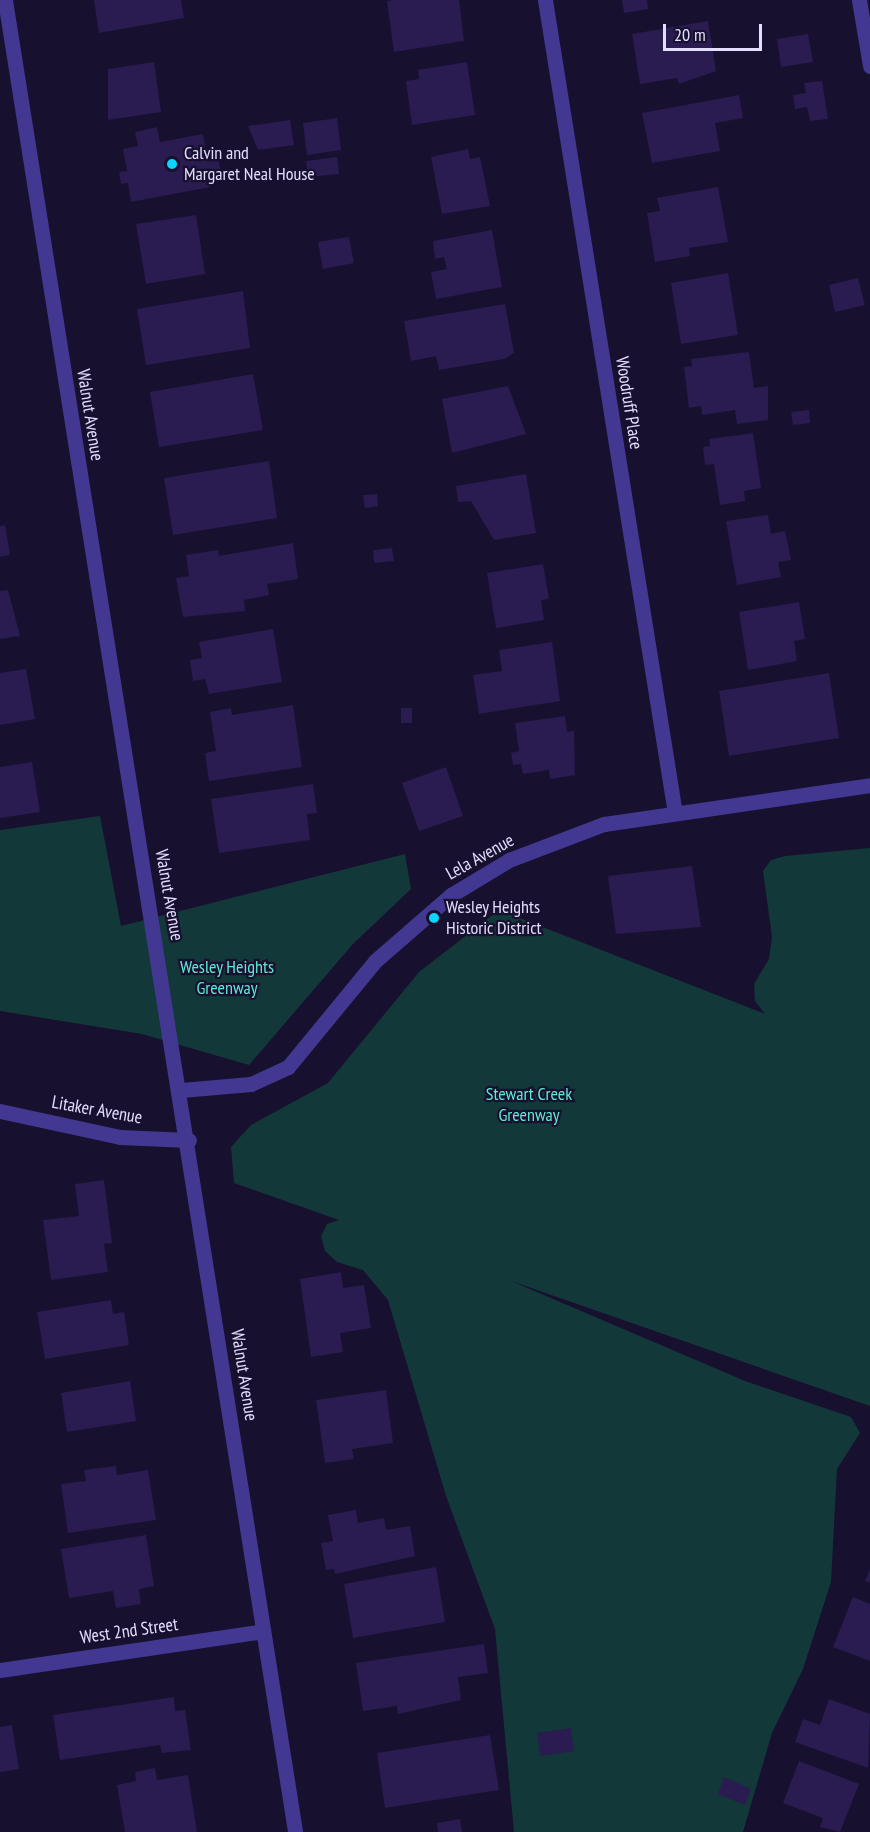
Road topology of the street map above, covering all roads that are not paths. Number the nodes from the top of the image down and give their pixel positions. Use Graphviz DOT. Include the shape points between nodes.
graph roads {
  1 [pos="5,0"];
  2 [pos="545,0"];
  3 [pos="860,0"];
  4 [pos="870,66"];
  5 [pos="870,785"];
  6 [pos="675,813"];
  7 [pos="181,1090"];
  8 [pos="0,1111"];
  9 [pos="189,1140"];
  10 [pos="263,1631"];
  11 [pos="0,1670"];
  12 [pos="295,1832"];
  1 -- 7 [label="street, Walnut Avenue"];
  2 -- 6 [label="street, Woodruff Place"];
  3 -- 4 [label="street"];
  5 -- 6 [label="street, Lela Avenue"];
  6 -- 7 [label="street, Lela Avenue" via="604,824 509,860 451,895 384,954 288,1067 251,1084"];
  7 -- 9 [label="street, Walnut Avenue"];
  8 -- 9 [label="street, Litaker Avenue" via="120,1137"];
  9 -- 10 [label="street, Walnut Avenue"];
  10 -- 11 [label="street, West 2nd Street"];
  10 -- 12 [label="street, Walnut Avenue"];
}
